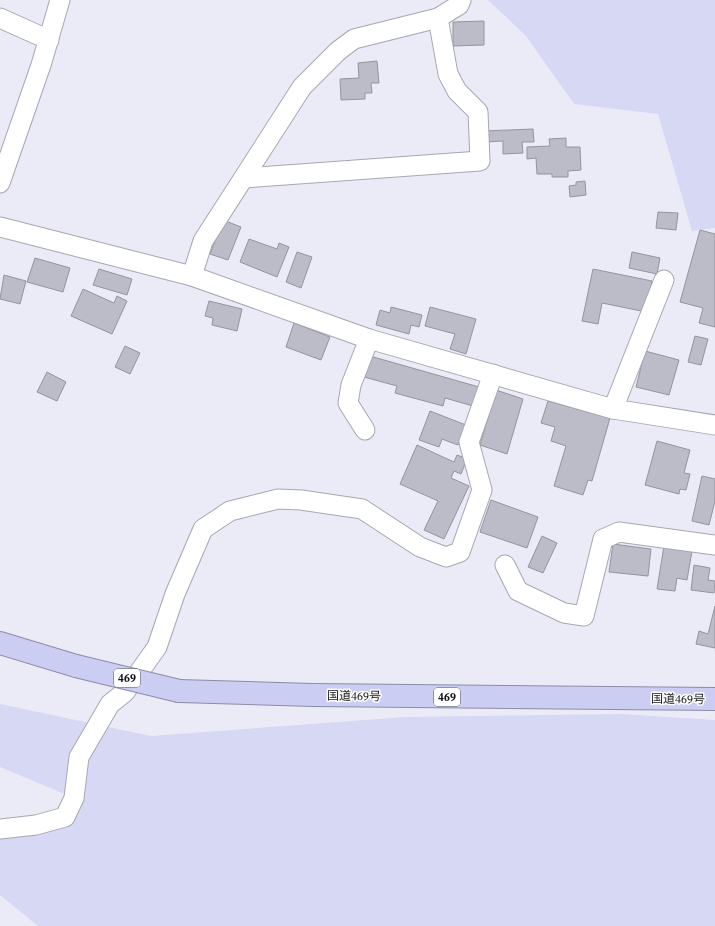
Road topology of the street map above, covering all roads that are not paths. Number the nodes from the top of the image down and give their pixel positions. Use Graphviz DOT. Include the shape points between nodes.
graph roads {
  1 [pos="60,0"];
  2 [pos="461,0"];
  3 [pos="0,18"];
  4 [pos="438,18"];
  5 [pos="48,40"];
  6 [pos="244,178"];
  7 [pos="0,183"];
  8 [pos="0,227"];
  9 [pos="192,276"];
  10 [pos="664,280"];
  11 [pos="369,339"];
  12 [pos="493,374"];
  13 [pos="613,409"];
  14 [pos="715,425"];
  15 [pos="365,430"];
  16 [pos="715,546"];
  17 [pos="505,565"];
  18 [pos="0,644"];
  19 [pos="715,699"];
  20 [pos="0,829"];
  1 -- 5 [label="street"];
  2 -- 4 [label="street"];
  3 -- 5 [label="street"];
  4 -- 6 [label="street" via="354,38 338,51 302,87"];
  4 -- 6 [label="street" via="448,74 457,91 478,112 480,161"];
  5 -- 7 [label="street"];
  6 -- 9 [label="street" via="203,241"];
  8 -- 9 [label="street"];
  9 -- 11 [label="street"];
  10 -- 13 [label="street"];
  11 -- 12 [label="street"];
  11 -- 15 [label="street" via="351,385 348,403"];
  12 -- 13 [label="street"];
  12 -- 20 [label="street" via="469,442 482,490 460,552 446,557 420,547 362,509 278,499 230,511 203,529 175,594 157,647 125,692 110,704 78,757 74,798 65,817 36,825"];
  13 -- 14 [label="street"];
  16 -- 17 [label="street" via="619,532 603,539 584,616 564,613 518,591"];
  18 -- 19 [label="highway, 国道469号 / 469, bridge" via="179,691"];
}
